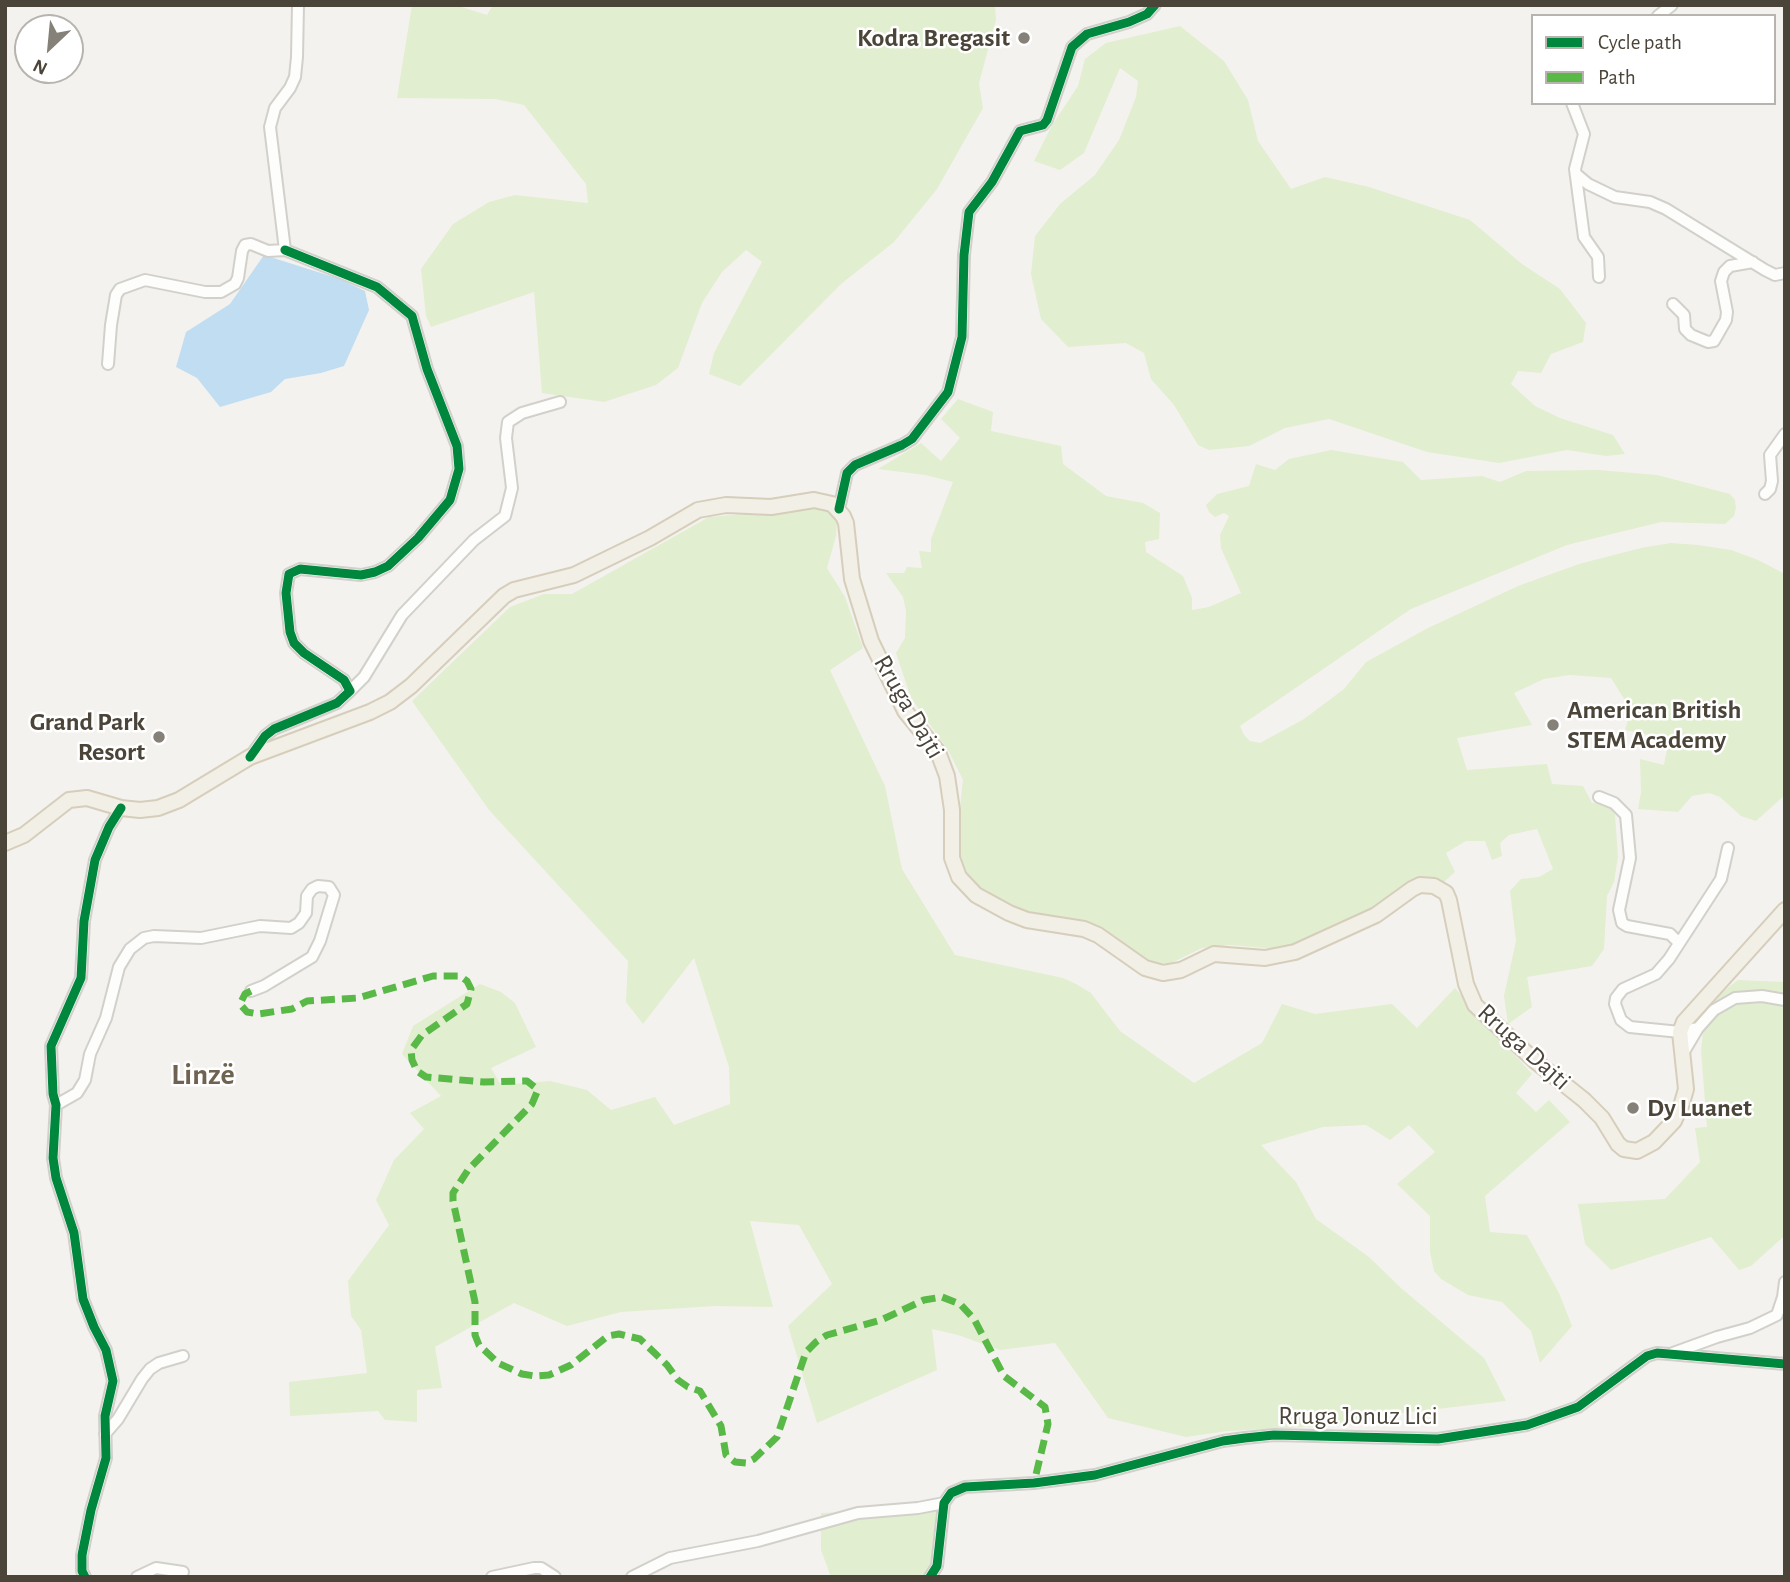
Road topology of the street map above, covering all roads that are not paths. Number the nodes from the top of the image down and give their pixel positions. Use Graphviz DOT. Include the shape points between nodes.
graph roads {
  1 [pos="298,5"];
  2 [pos="1155,5"];
  3 [pos="1573,105"];
  4 [pos="1576,174"];
  5 [pos="285,250"];
  6 [pos="1753,262"];
  7 [pos="1785,273"];
  8 [pos="1599,277"];
  9 [pos="1673,304"];
  10 [pos="108,364"];
  11 [pos="560,402"];
  12 [pos="1785,434"];
  13 [pos="1765,494"];
  14 [pos="839,509"];
  15 [pos="350,691"];
  16 [pos="250,757"];
  17 [pos="1599,797"];
  18 [pos="121,808"];
  19 [pos="5,843"];
  20 [pos="1728,848"];
  21 [pos="1785,910"];
  22 [pos="1679,943"];
  23 [pos="251,991"];
  24 [pos="1785,1000"];
  25 [pos="1698,1028"];
  26 [pos="1680,1032"];
  27 [pos="1682,1056"];
  28 [pos="56,1105"];
  29 [pos="1785,1282"];
  30 [pos="1670,1354"];
  31 [pos="183,1356"];
  32 [pos="1785,1364"];
  33 [pos="105,1434"];
  34 [pos="944,1503"];
  35 [pos="183,1572"];
  36 [pos="85,1577"];
  37 [pos="137,1577"];
  38 [pos="492,1577"];
  39 [pos="555,1577"];
  40 [pos="632,1577"];
  41 [pos="930,1577"];
  1 -- 5 [label="street" via="295,77 275,108 270,127"];
  2 -- 14 [label="street" via="1142,17 1087,34 1072,47 1047,120 1020,131 969,212 962,337 948,392 912,439 847,473"];
  3 -- 4 [label="street" via="1584,134"];
  4 -- 6 [label="street" via="1615,197 1666,209"];
  4 -- 8 [label="street" via="1584,237 1598,257"];
  5 -- 10 [label="street" via="244,245 235,284 221,292 145,280 120,289"];
  5 -- 15 [label="street" via="377,287 412,316 459,458 450,500 388,566 361,575 300,569 289,573 286,593 294,643 344,680"];
  6 -- 7 [label="street" via="1775,275"];
  6 -- 9 [label="street" via="1730,266 1724,272 1726,320 1714,341 1691,335 1685,329 1684,315"];
  11 -- 15 [label="street" via="508,422 512,499 505,516 474,540 402,615 364,677"];
  12 -- 13 [label="street" via="1770,455 1772,481"];
  14 -- 16 [label="main road" via="814,500 698,510 574,575 504,596 390,702"];
  14 -- 27 [label="main road, Rruga Dajti" via="846,523 852,579 871,641 905,711 938,752 951,796 954,867 976,895 1027,920 1084,929 1138,964 1163,973 1181,970 1213,954 1265,958 1295,952 1355,926 1412,888 1428,884 1450,900 1466,984 1475,1005 1584,1100 1624,1149 1648,1147 1674,1121 1686,1089"];
  15 -- 16 [label="street" via="337,703 274,729"];
  16 -- 18 [label="main road" via="179,800 158,808"];
  17 -- 22 [label="street" via="1626,815 1630,858 1619,910 1622,923 1670,934"];
  18 -- 19 [label="main road" via="77,798"];
  18 -- 28 [label="street" via="95,860 81,978 51,1046"];
  20 -- 22 [label="street" via="1721,878"];
  21 -- 26 [label="main road" via="1684,1021"];
  22 -- 26 [label="street" via="1656,974 1623,989 1615,1004 1620,1020 1630,1027"];
  23 -- 28 [label="street" via="312,957 334,894 330,887 312,889 306,913 291,928 260,926 201,938 154,936 130,949 119,967 85,1080 77,1093"];
  24 -- 25 [label="street" via="1735,998 1714,1010"];
  25 -- 26 [label="street"];
  25 -- 27 [label="street"];
  26 -- 27 [label="main road, Rruga Dajti"];
  28 -- 33 [label="street" via="56,1178 74,1233 83,1299 111,1365"];
  29 -- 30 [label="street, Rruga Jonuz Lici" via="1777,1315"];
  30 -- 32 [label="street"];
  30 -- 34 [label="street, Rruga Jonuz Lici" via="1647,1356 1578,1407 1527,1425 1438,1439 1245,1438 1095,1475 965,1487 951,1493"];
  31 -- 33 [label="street" via="150,1369"];
  33 -- 36 [label="street" via="106,1458 82,1555"];
  34 -- 40 [label="street" via="858,1513 758,1541 670,1558"];
  34 -- 41 [label="street" via="937,1566"];
  35 -- 37 [label="street" via="156,1568"];
  38 -- 39 [label="street" via="541,1568"];
}
